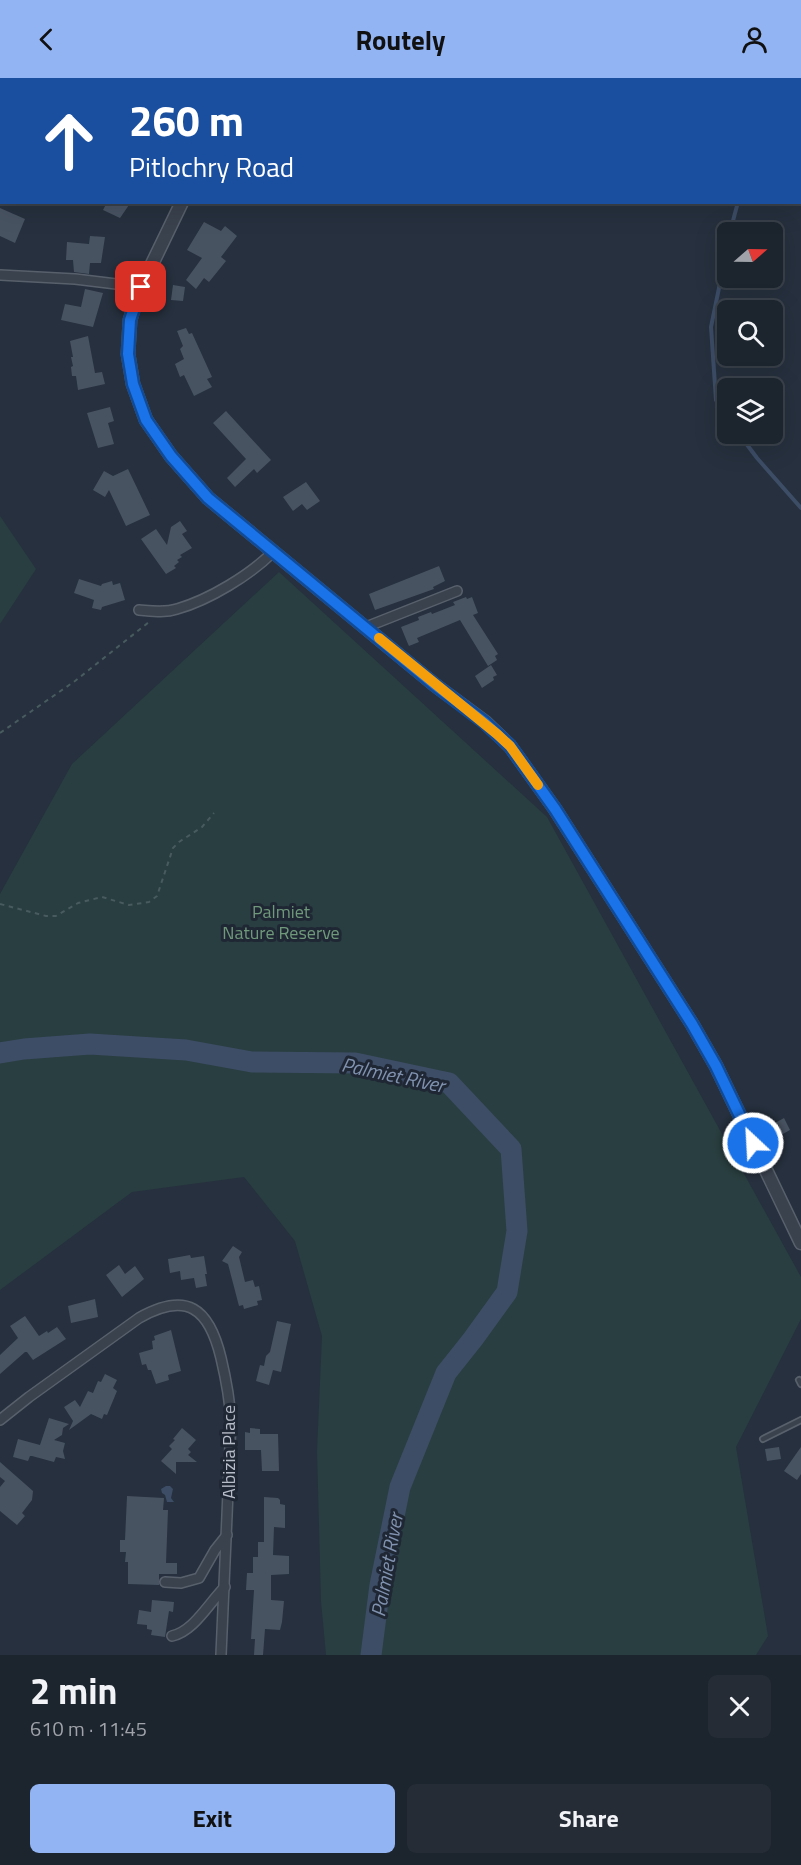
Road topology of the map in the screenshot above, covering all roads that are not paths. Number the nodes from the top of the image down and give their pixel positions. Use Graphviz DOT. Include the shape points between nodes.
graph roads {
  1 [pos="181,204"];
  2 [pos="0,275"];
  3 [pos="141,287"];
  4 [pos="273,552"];
  5 [pos="457,591"];
  6 [pos="140,610"];
  7 [pos="366,627"];
  8 [pos="801,1244"];
  9 [pos="0,1420"];
  10 [pos="801,1420"];
  11 [pos="763,1439"];
  12 [pos="227,1535"];
  13 [pos="165,1582"];
  14 [pos="225,1587"];
  15 [pos="172,1636"];
  16 [pos="221,1655"];
  1 -- 3 [label="street"];
  2 -- 3 [label="street"];
  3 -- 4 [label="street" via="130,320 128,354 133,384 146,420 208,498"];
  4 -- 6 [label="street" via="218,591 176,610"];
  4 -- 7 [label="street"];
  5 -- 7 [label="street"];
  7 -- 8 [label="street" via="510,746 555,809 716,1066"];
  9 -- 12 [label="street, Albizia Place" via="139,1318 174,1305 198,1312 212,1328 230,1399"];
  10 -- 11 [label="lane"];
  12 -- 13 [label="street" via="199,1578"];
  12 -- 14 [label="street, Albizia Place"];
  14 -- 15 [label="street" via="192,1627"];
  14 -- 16 [label="street, Albizia Place"];
}
